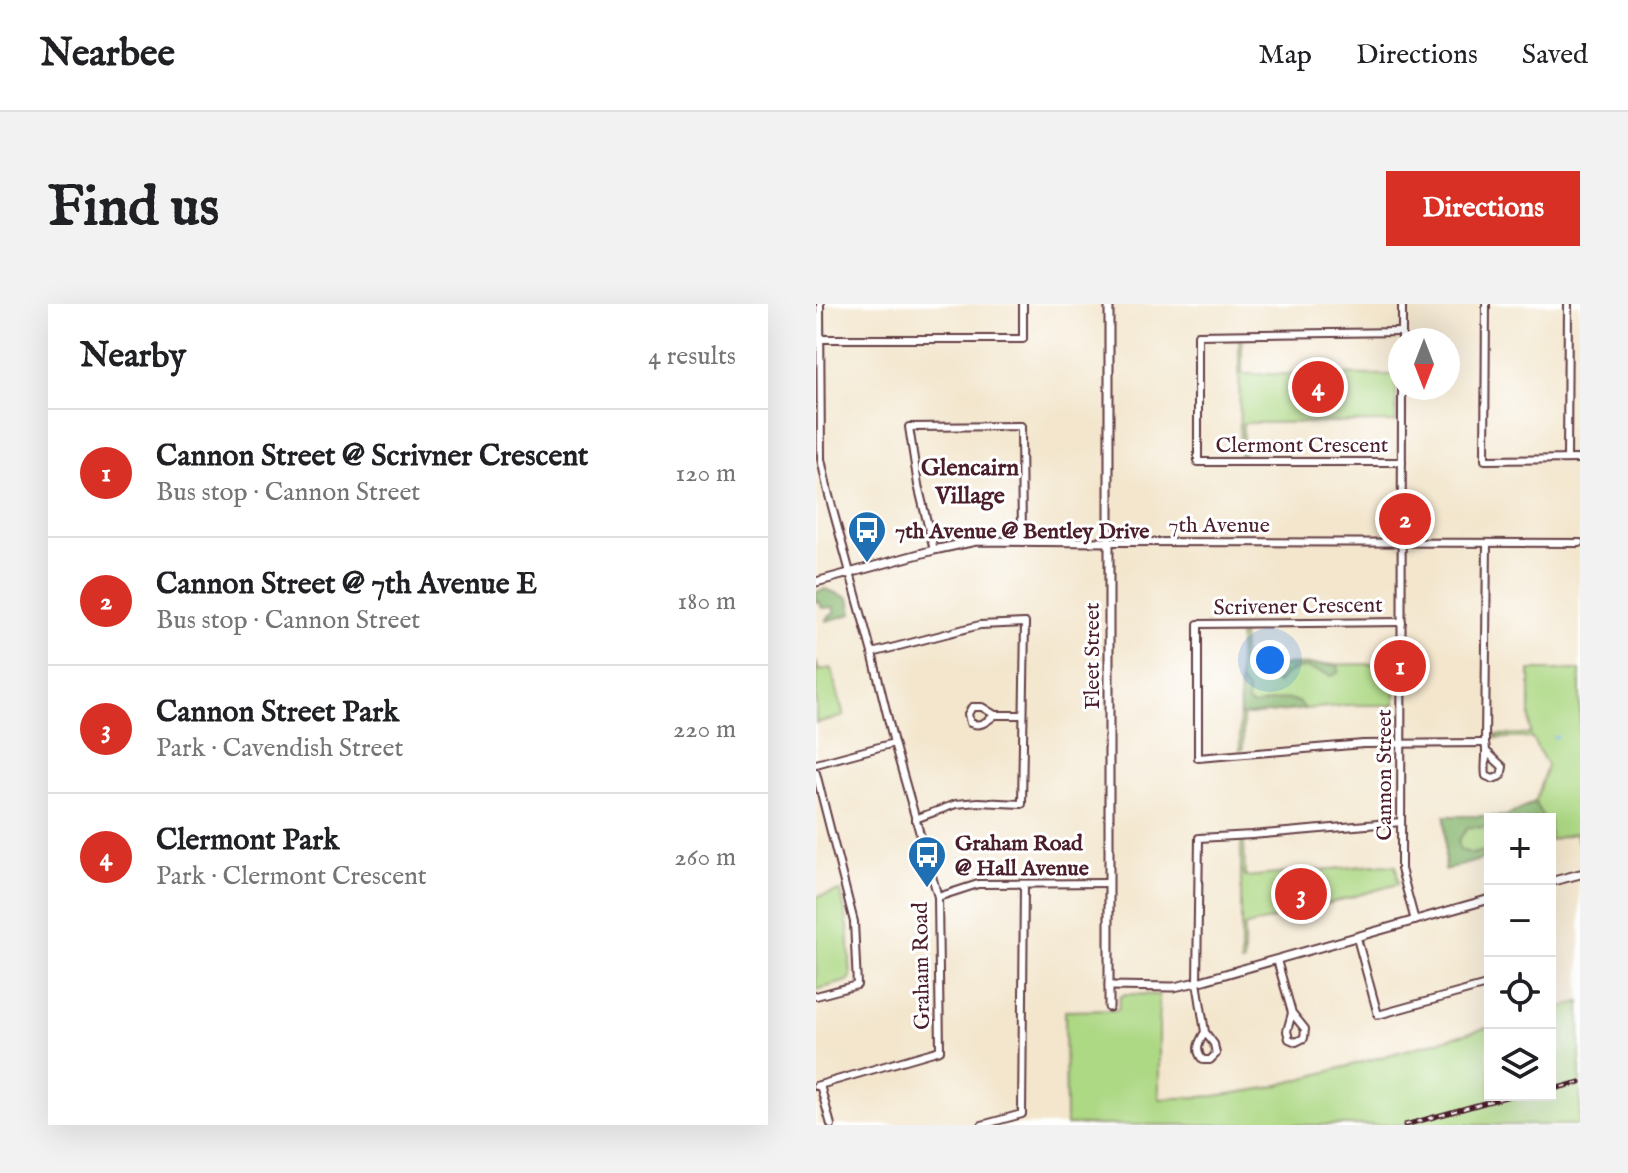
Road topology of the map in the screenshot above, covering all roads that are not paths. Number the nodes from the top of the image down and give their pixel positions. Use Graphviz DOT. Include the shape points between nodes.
graph roads {
  1 [pos="820,304"];
  2 [pos="1023,304"];
  3 [pos="1109,304"];
  4 [pos="1402,304"];
  5 [pos="1486,304"];
  6 [pos="1568,304"];
  7 [pos="1402,328"];
  8 [pos="1388,336"];
  9 [pos="820,339"];
  10 [pos="1402,400"];
  11 [pos="1567,459"];
  12 [pos="1580,459"];
  13 [pos="1402,462"];
  14 [pos="1022,542"];
  15 [pos="1110,542"];
  16 [pos="1402,543"];
  17 [pos="1487,543"];
  18 [pos="1580,543"];
  19 [pos="934,550"];
  20 [pos="849,573"];
  21 [pos="816,582"];
  22 [pos="1402,622"];
  23 [pos="872,653"];
  24 [pos="995,715"];
  25 [pos="1023,715"];
  26 [pos="894,743"];
  27 [pos="1485,743"];
  28 [pos="1402,744"];
  29 [pos="1488,753"];
  30 [pos="816,764"];
  31 [pos="816,773"];
  32 [pos="915,819"];
  33 [pos="1401,822"];
  34 [pos="1580,874"];
  35 [pos="1556,880"];
  36 [pos="1109,883"];
  37 [pos="1024,884"];
  38 [pos="938,897"];
  39 [pos="1484,901"];
  40 [pos="1415,921"];
  41 [pos="1357,938"];
  42 [pos="1277,960"];
  43 [pos="1197,982"];
  44 [pos="1109,986"];
  45 [pos="1484,986"];
  46 [pos="816,996"];
  47 [pos="1109,1007"];
  48 [pos="1292,1013"];
  49 [pos="1205,1032"];
  50 [pos="818,1086"];
  51 [pos="831,1125"];
  52 [pos="982,1125"];
  1 -- 9 [label="street, Graham Road"];
  2 -- 9 [label="street" via="1023,339"];
  3 -- 15 [label="street, Fleet Street"];
  4 -- 7 [label="street"];
  5 -- 11 [label="street" via="1485,460"];
  6 -- 11 [label="street"];
  8 -- 13 [label="street, Clermont Crescent" via="1198,335 1198,462"];
  9 -- 20 [label="street, Graham Road" via="821,459"];
  10 -- 13 [label="street, Cannon Street"];
  11 -- 12 [label="street"];
  13 -- 16 [label="street, Cannon Street"];
  14 -- 15 [label="street, 7th Avenue"];
  14 -- 19 [label="street, 7th Avenue" via="976,541"];
  14 -- 19 [label="street" via="1021,426 909,427"];
  15 -- 16 [label="street, 7th Avenue"];
  15 -- 36 [label="street, Fleet Street"];
  16 -- 17 [label="street, 7th Avenue"];
  16 -- 22 [label="street, Cannon Street"];
  17 -- 18 [label="street, 7th Avenue"];
  17 -- 27 [label="street"];
  19 -- 20 [label="street, 7th Avenue"];
  20 -- 21 [label="street, 7th Avenue"];
  20 -- 23 [label="street, Graham Road"];
  22 -- 28 [label="street, Cannon Street"];
  22 -- 28 [label="street, Scrivener Crescent" via="1198,624 1198,758"];
  23 -- 25 [label="street" via="980,625 1025,623"];
  23 -- 26 [label="street, Graham Road"];
  24 -- 25 [label="street"];
  25 -- 32 [label="street" via="1022,804 956,804"];
  26 -- 30 [label="street"];
  26 -- 32 [label="street, Graham Road"];
  27 -- 28 [label="street"];
  27 -- 29 [label="street"];
  28 -- 33 [label="street, Cannon Street"];
  31 -- 46 [label="street" via="854,922 857,985"];
  32 -- 38 [label="street, Graham Road"];
  33 -- 40 [label="street, Cannon Street" via="1402,874"];
  33 -- 43 [label="street" via="1199,838"];
  34 -- 35 [label="street"];
  36 -- 37 [label="street"];
  36 -- 44 [label="street, Fleet Street"];
  37 -- 38 [label="street" via="978,884"];
  37 -- 52 [label="street" via="1022,1114"];
  38 -- 50 [label="street, Graham Road" via="940,1050"];
  39 -- 40 [label="street"];
  40 -- 41 [label="street"];
  41 -- 42 [label="street"];
  41 -- 45 [label="street" via="1378,1015"];
  42 -- 43 [label="street"];
  42 -- 48 [label="street"];
  43 -- 44 [label="street"];
  43 -- 49 [label="street"];
  44 -- 47 [label="street, Fleet Street"];
  50 -- 51 [label="street"];
}
